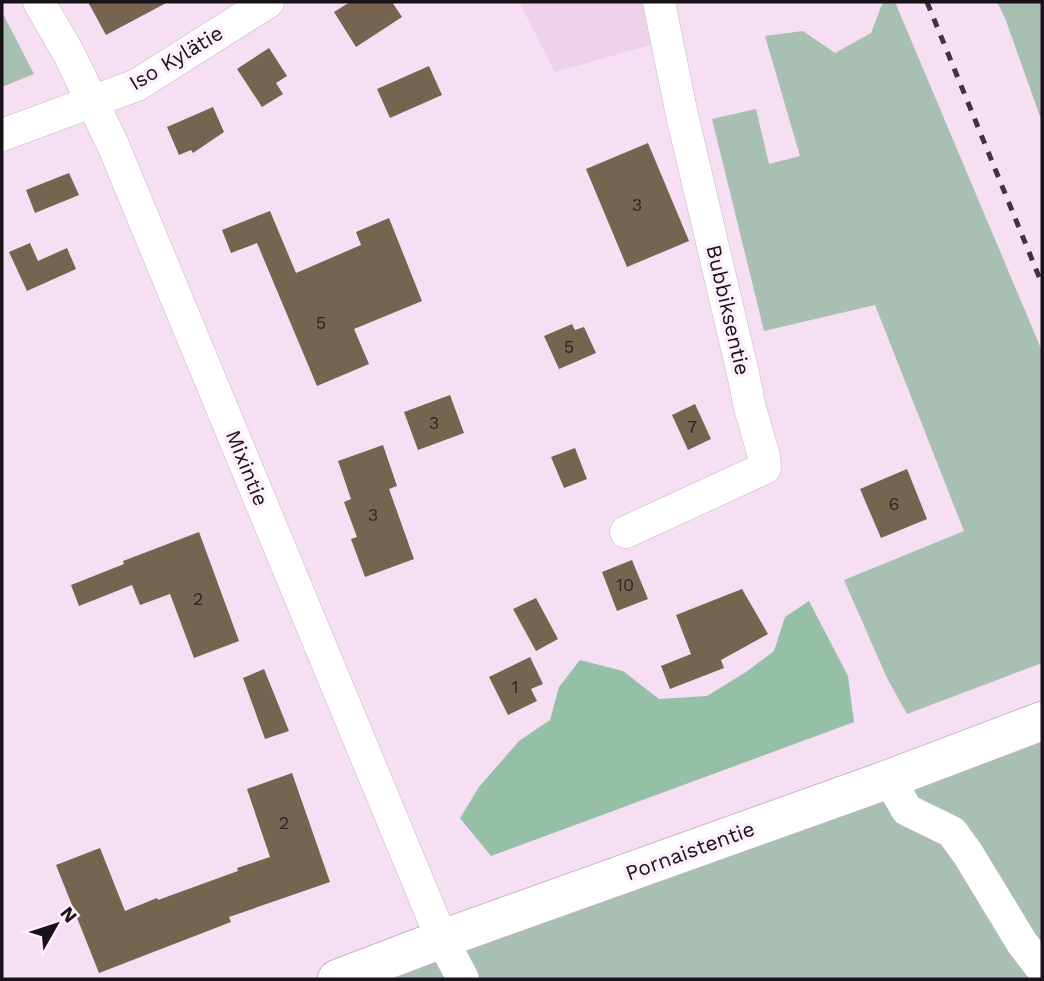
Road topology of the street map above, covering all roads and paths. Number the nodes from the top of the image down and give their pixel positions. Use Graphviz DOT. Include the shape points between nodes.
graph roads {
  1 [pos="39,2"];
  2 [pos="268,2"];
  3 [pos="659,2"];
  4 [pos="93,102"];
  5 [pos="2,135"];
  6 [pos="626,532"];
  7 [pos="1042,721"];
  8 [pos="890,779"];
  9 [pos="442,939"];
  10 [pos="1042,969"];
  11 [pos="337,979"];
  12 [pos="463,979"];
  1 -- 4 [label="street, Mixintie"];
  2 -- 4 [label="street, Iso Kylätie" via="137,85"];
  3 -- 6 [label="street, Bubbiksentie" via="765,468"];
  4 -- 5 [label="street, Iso Kylätie"];
  4 -- 9 [label="street, Mixintie"];
  7 -- 8 [label="street, Pornaistentie"];
  8 -- 9 [label="street, Pornaistentie"];
  8 -- 10 [label="street" via="907,810 952,832"];
  9 -- 11 [label="street, Pornaistentie"];
  9 -- 12 [label="street, Mixintie"];
}
